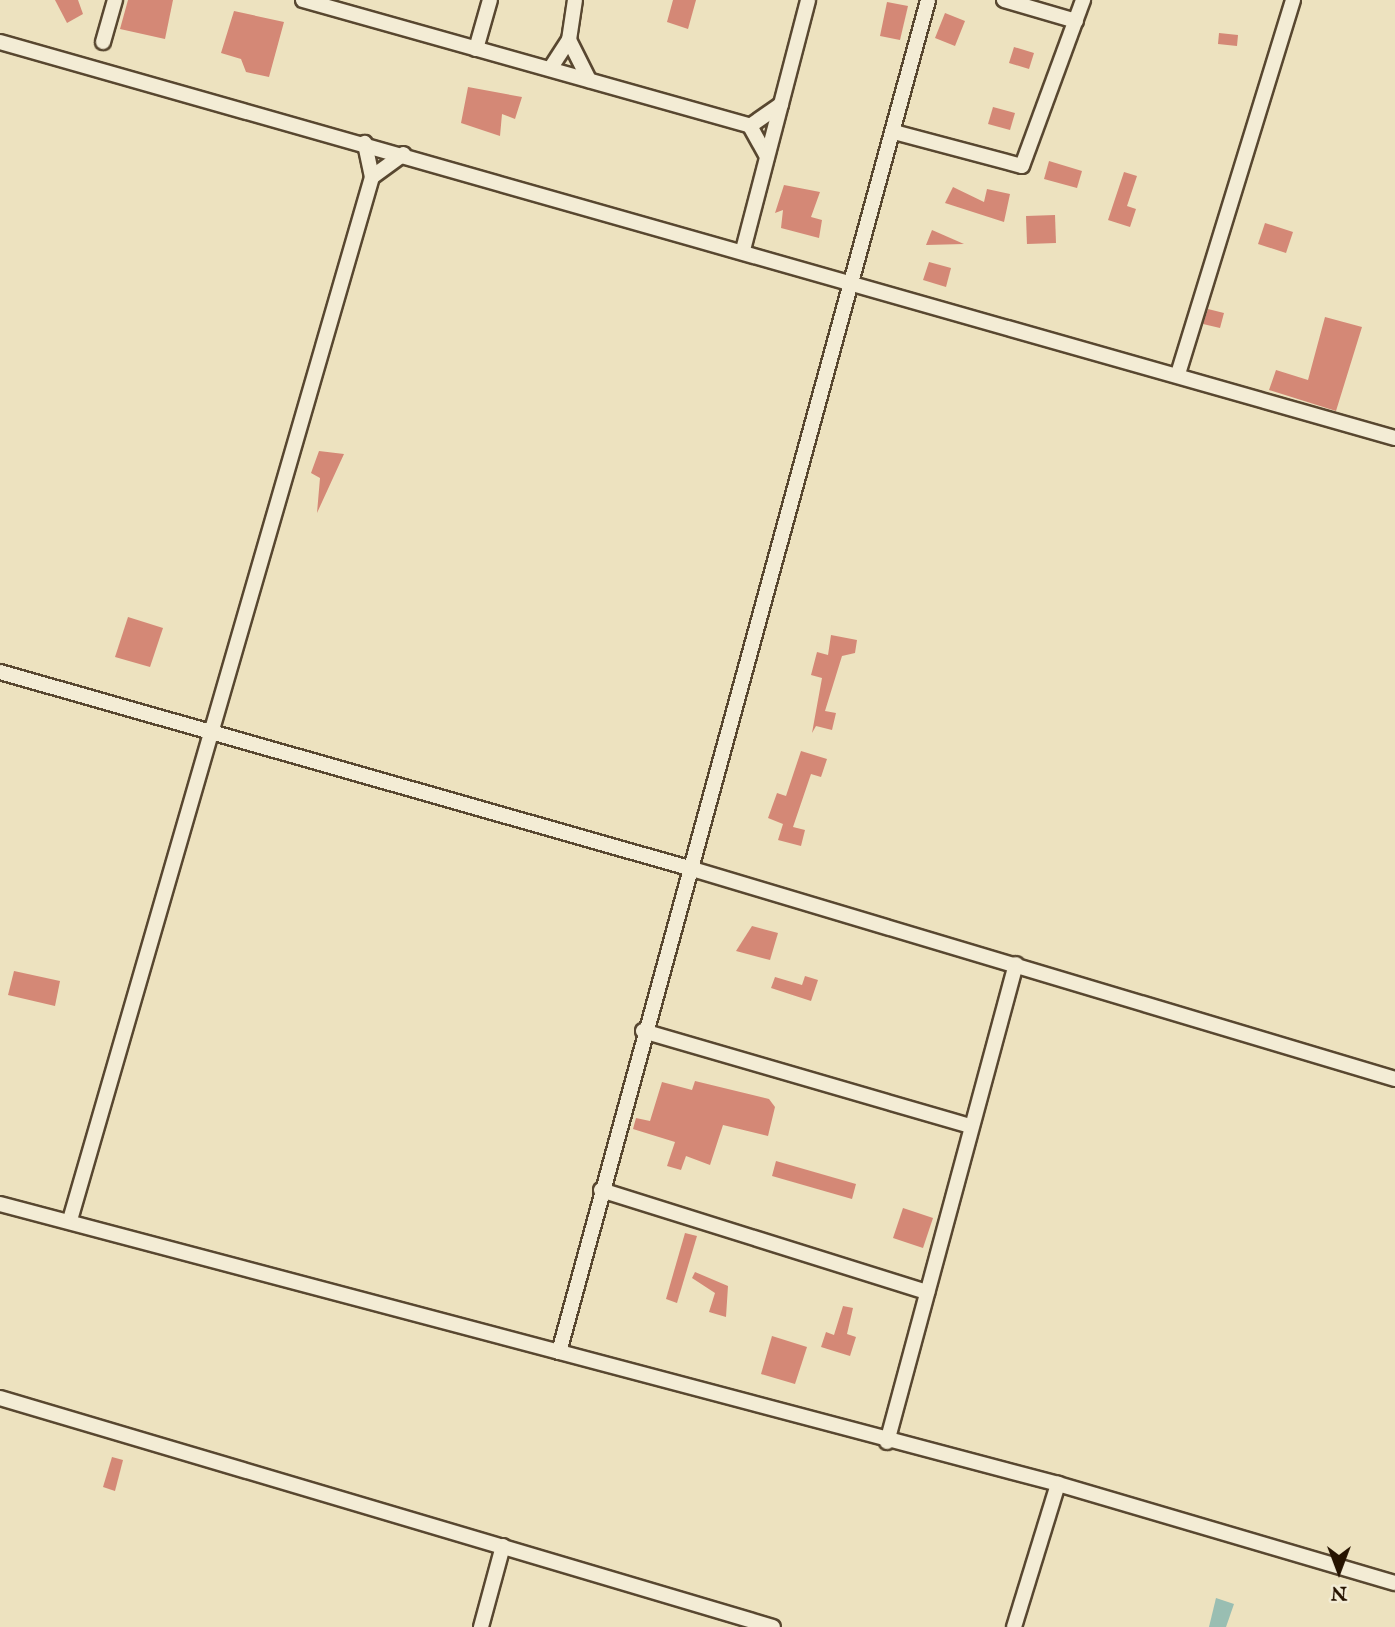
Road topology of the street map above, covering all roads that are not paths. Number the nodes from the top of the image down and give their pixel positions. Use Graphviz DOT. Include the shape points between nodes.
graph roads {
  1 [pos="115,0"];
  2 [pos="303,0"];
  3 [pos="489,0"];
  4 [pos="575,0"];
  5 [pos="808,0"];
  6 [pos="928,0"];
  7 [pos="1004,0"];
  8 [pos="1083,0"];
  9 [pos="1293,0"];
  10 [pos="326,3"];
  11 [pos="1076,21"];
  12 [pos="569,40"];
  13 [pos="0,42"];
  14 [pos="103,42"];
  15 [pos="475,49"];
  16 [pos="550,69"];
  17 [pos="589,80"];
  18 [pos="781,104"];
  19 [pos="750,126"];
  20 [pos="894,132"];
  21 [pos="365,143"];
  22 [pos="404,154"];
  23 [pos="767,157"];
  24 [pos="372,177"];
  25 [pos="743,250"];
  26 [pos="850,281"];
  27 [pos="1178,374"];
  28 [pos="1395,439"];
  29 [pos="0,672"];
  30 [pos="213,732"];
  31 [pos="689,868"];
  32 [pos="1016,964"];
  33 [pos="643,1031"];
  34 [pos="1395,1079"];
  35 [pos="971,1126"];
  36 [pos="601,1190"];
  37 [pos="0,1205"];
  38 [pos="70,1220"];
  39 [pos="927,1292"];
  40 [pos="559,1352"];
  41 [pos="0,1398"];
  42 [pos="887,1442"];
  43 [pos="1058,1484"];
  44 [pos="503,1546"];
  45 [pos="1395,1583"];
  46 [pos="481,1627"];
  47 [pos="773,1627"];
  48 [pos="1014,1627"];
  1 -- 14 [label="street"];
  2 -- 10 [label="street"];
  3 -- 15 [label="street"];
  4 -- 12 [label="street"];
  5 -- 18 [label="street"];
  6 -- 20 [label="street"];
  7 -- 11 [label="street"];
  8 -- 11 [label="street"];
  9 -- 27 [label="street"];
  10 -- 15 [label="street"];
  11 -- 20 [label="street" via="1022,166"];
  12 -- 16 [label="street"];
  12 -- 17 [label="street"];
  13 -- 21 [label="street"];
  15 -- 16 [label="street"];
  16 -- 17 [label="street"];
  17 -- 19 [label="street"];
  18 -- 19 [label="street"];
  18 -- 23 [label="street"];
  19 -- 23 [label="street"];
  20 -- 26 [label="street"];
  21 -- 22 [label="street"];
  21 -- 24 [label="street"];
  22 -- 24 [label="street"];
  22 -- 25 [label="street"];
  23 -- 25 [label="street"];
  24 -- 30 [label="street"];
  25 -- 26 [label="street"];
  26 -- 27 [label="street"];
  26 -- 31 [label="street"];
  27 -- 28 [label="street"];
  29 -- 30 [label="street"];
  30 -- 31 [label="street"];
  30 -- 38 [label="street"];
  31 -- 32 [label="street"];
  31 -- 33 [label="street"];
  32 -- 34 [label="street"];
  32 -- 35 [label="street"];
  33 -- 35 [label="street"];
  33 -- 36 [label="street"];
  35 -- 39 [label="street"];
  36 -- 39 [label="street"];
  36 -- 40 [label="street"];
  37 -- 38 [label="street"];
  38 -- 40 [label="street"];
  39 -- 42 [label="street"];
  40 -- 42 [label="street"];
  41 -- 44 [label="street"];
  42 -- 43 [label="street"];
  43 -- 45 [label="street"];
  43 -- 48 [label="street"];
  44 -- 46 [label="street"];
  44 -- 47 [label="street"];
}
